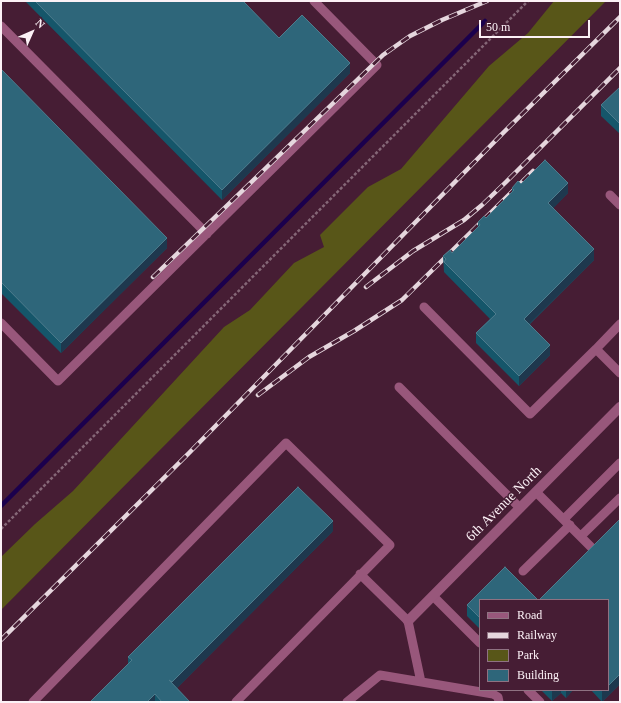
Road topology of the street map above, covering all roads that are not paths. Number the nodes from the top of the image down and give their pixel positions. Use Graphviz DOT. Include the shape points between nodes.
graph roads {
  1 [pos="314,1"];
  2 [pos="1,26"];
  3 [pos="610,195"];
  4 [pos="620,205"];
  5 [pos="207,234"];
  6 [pos="424,307"];
  7 [pos="1,323"];
  8 [pos="620,324"];
  9 [pos="596,349"];
  10 [pos="620,373"];
  11 [pos="399,387"];
  12 [pos="620,407"];
  13 [pos="620,463"];
  14 [pos="536,492"];
  15 [pos="620,498"];
  16 [pos="520,508"];
  17 [pos="567,522"];
  18 [pos="581,536"];
  19 [pos="594,550"];
  20 [pos="523,571"];
  21 [pos="360,574"];
  22 [pos="433,596"];
  23 [pos="408,621"];
  24 [pos="479,642"];
  25 [pos="422,682"];
  26 [pos="529,691"];
  27 [pos="33,702"];
  28 [pos="236,702"];
  29 [pos="347,702"];
  30 [pos="499,702"];
  31 [pos="540,702"];
  1 -- 5 [label="lane" via="377,66"];
  2 -- 5 [label="lane"];
  3 -- 4 [label="lane"];
  5 -- 7 [label="lane" via="58,381"];
  6 -- 9 [label="lane" via="530,414"];
  8 -- 9 [label="lane"];
  9 -- 10 [label="lane"];
  11 -- 16 [label="lane"];
  12 -- 14 [label="street, 6th Avenue North"];
  13 -- 17 [label="lane"];
  14 -- 16 [label="street, 6th Avenue North"];
  14 -- 17 [label="lane"];
  15 -- 18 [label="lane"];
  16 -- 22 [label="street, 6th Avenue North"];
  17 -- 18 [label="lane"];
  17 -- 20 [label="lane"];
  18 -- 19 [label="lane"];
  21 -- 23 [label="lane"];
  21 -- 27 [label="lane" via="390,545 286,443"];
  21 -- 28 [label="lane"];
  22 -- 23 [label="street, 6th Avenue North"];
  22 -- 24 [label="lane"];
  23 -- 25 [label="lane"];
  25 -- 29 [label="lane" via="380,675"];
  25 -- 30 [label="lane" via="493,694 498,697"];
  26 -- 31 [label="lane"];
}
